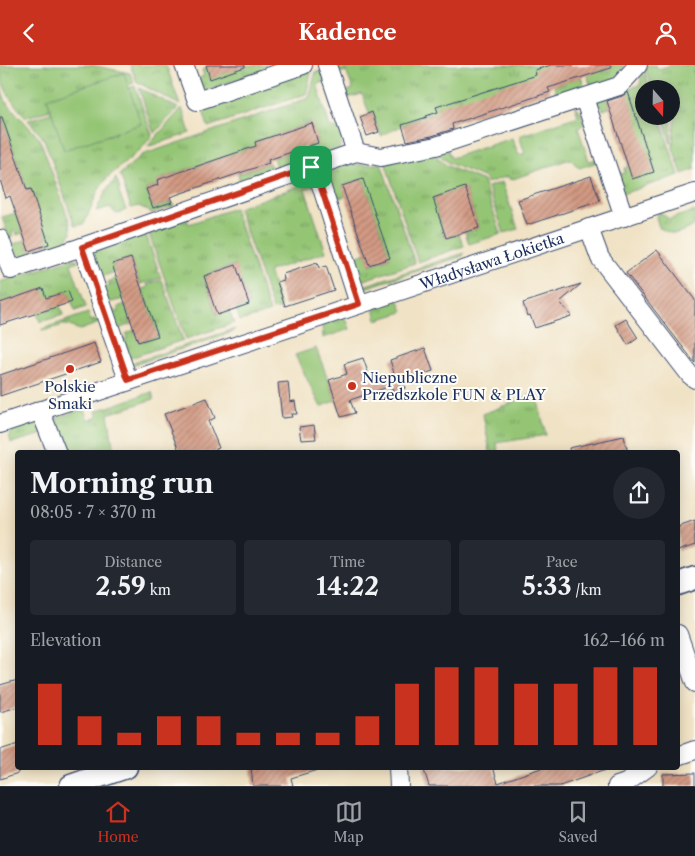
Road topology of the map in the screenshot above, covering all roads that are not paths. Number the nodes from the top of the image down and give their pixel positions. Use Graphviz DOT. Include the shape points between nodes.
graph roads {
  1 [pos="184,65"];
  2 [pos="303,65"];
  3 [pos="327,65"];
  4 [pos="638,65"];
  5 [pos="277,69"];
  6 [pos="584,98"];
  7 [pos="356,152"];
  8 [pos="314,166"];
  9 [pos="695,193"];
  10 [pos="624,217"];
  11 [pos="589,228"];
  12 [pos="0,239"];
  13 [pos="82,247"];
  14 [pos="359,304"];
  15 [pos="695,379"];
  16 [pos="128,380"];
  17 [pos="40,410"];
  18 [pos="0,424"];
  19 [pos="56,450"];
  20 [pos="695,578"];
  21 [pos="680,583"];
  22 [pos="680,640"];
  23 [pos="695,683"];
  24 [pos="695,750"];
  25 [pos="680,754"];
  26 [pos="114,770"];
  27 [pos="398,770"];
  28 [pos="644,770"];
  29 [pos="71,786"];
  30 [pos="399,786"];
  31 [pos="616,786"];
  1 -- 5 [label="street" via="197,101"];
  2 -- 5 [label="street"];
  3 -- 7 [label="street"];
  4 -- 6 [label="street" via="619,86"];
  6 -- 7 [label="street" via="436,146 381,157"];
  6 -- 10 [label="street"];
  7 -- 8 [label="street"];
  8 -- 13 [label="street"];
  8 -- 14 [label="street"];
  9 -- 10 [label="street, Władysława Łokietka"];
  10 -- 11 [label="street, Władysława Łokietka"];
  11 -- 14 [label="street, Władysława Łokietka"];
  11 -- 15 [label="street" via="600,258"];
  12 -- 13 [label="street" via="11,270"];
  13 -- 16 [label="street"];
  14 -- 16 [label="street, Władysława Łokietka"];
  16 -- 17 [label="street, Władysława Łokietka"];
  17 -- 18 [label="street, Władysława Łokietka"];
  17 -- 19 [label="street"];
  20 -- 21 [label="main road"];
  22 -- 23 [label="street"];
  24 -- 25 [label="street"];
  26 -- 29 [label="main road"];
  27 -- 30 [label="street"];
  28 -- 31 [label="street"];
}
